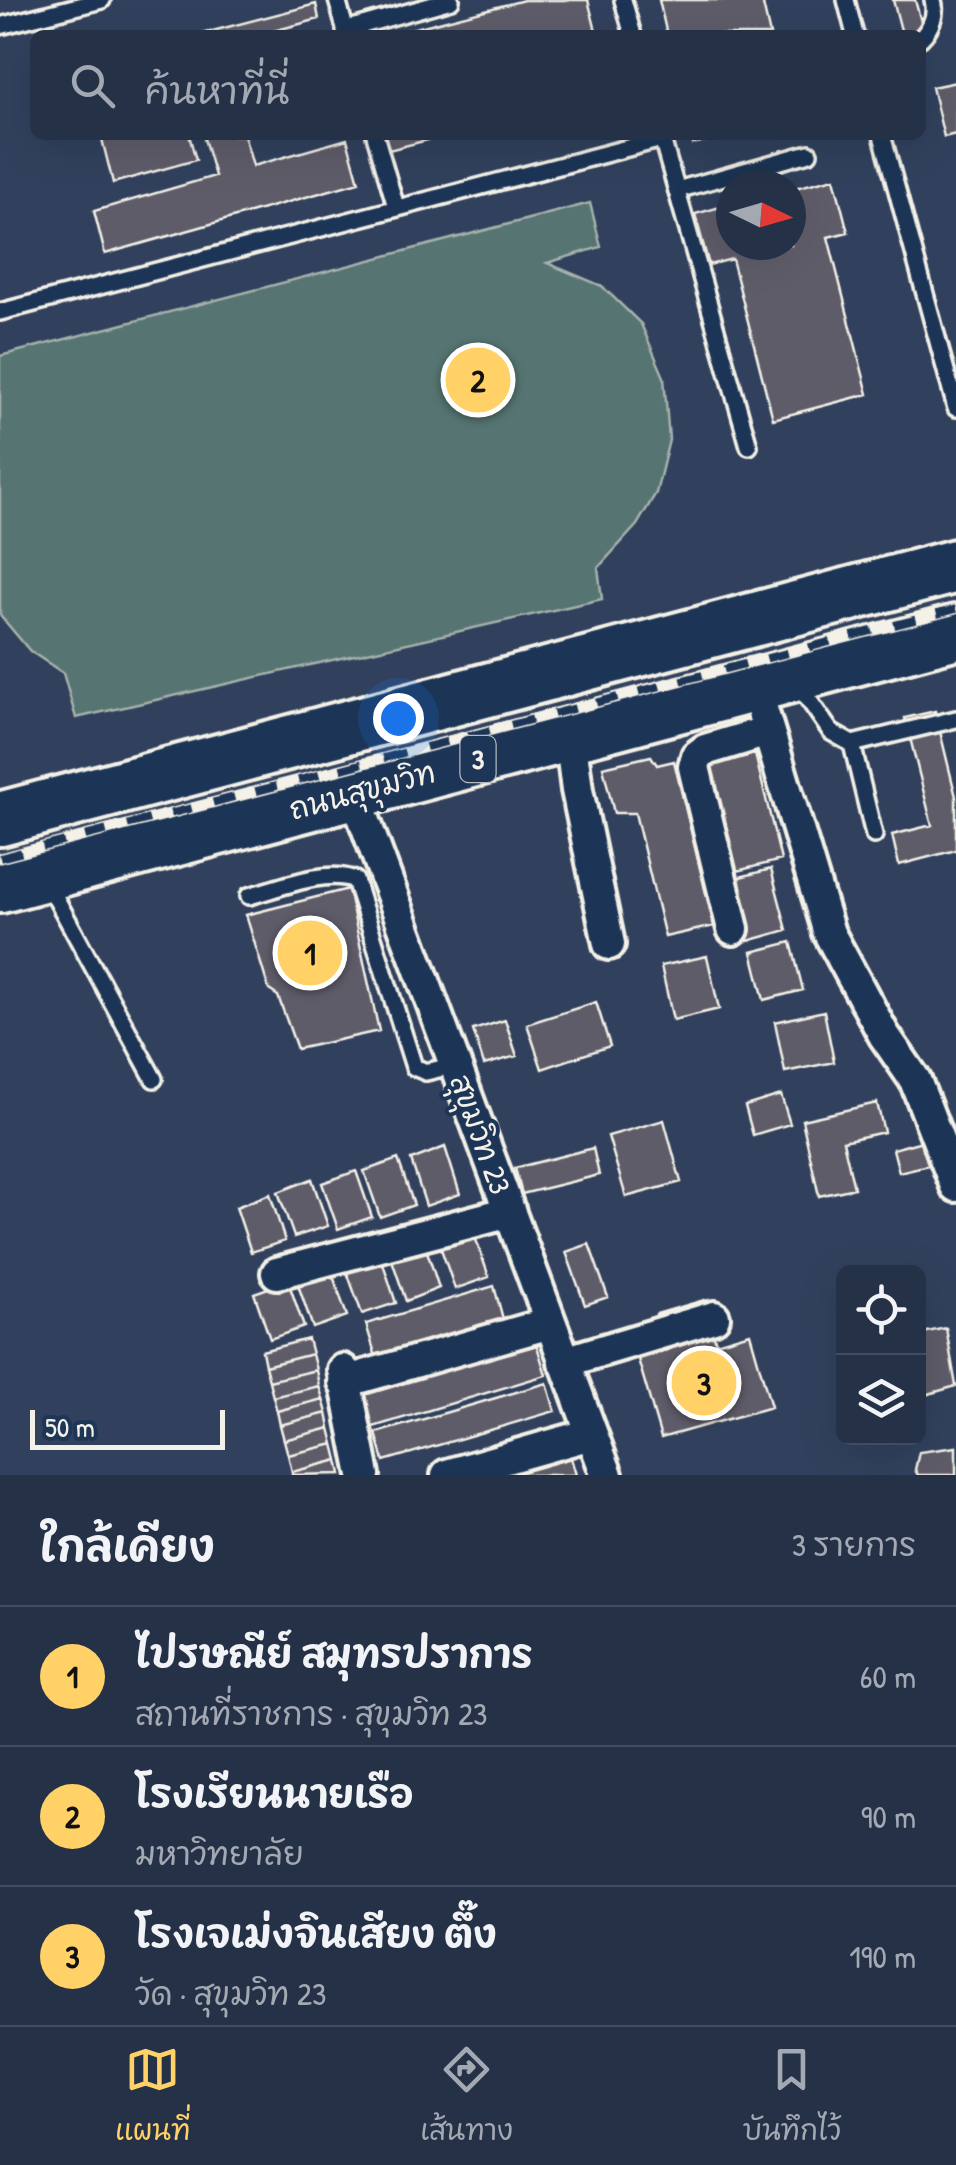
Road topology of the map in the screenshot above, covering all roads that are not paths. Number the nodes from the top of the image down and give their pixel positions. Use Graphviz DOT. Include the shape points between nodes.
graph roads {
  1 [pos="102,0"];
  2 [pos="338,0"];
  3 [pos="451,0"];
  4 [pos="623,0"];
  5 [pos="846,0"];
  6 [pos="933,0"];
  7 [pos="0,26"];
  8 [pos="346,30"];
  9 [pos="353,30"];
  10 [pos="632,30"];
  11 [pos="854,30"];
  12 [pos="926,33"];
  13 [pos="376,140"];
  14 [pos="651,140"];
  15 [pos="663,140"];
  16 [pos="883,140"];
  17 [pos="809,153"];
  18 [pos="676,190"];
  19 [pos="396,208"];
  20 [pos="0,312"];
  21 [pos="956,408"];
  22 [pos="749,446"];
  23 [pos="956,566"];
  24 [pos="956,632"];
  25 [pos="772,698"];
  26 [pos="956,719"];
  27 [pos="570,734"];
  28 [pos="852,744"];
  29 [pos="354,792"];
  30 [pos="0,819"];
  31 [pos="874,835"];
  32 [pos="21,880"];
  33 [pos="249,896"];
  34 [pos="734,929"];
  35 [pos="609,944"];
  36 [pos="455,1065"];
  37 [pos="154,1079"];
  38 [pos="956,1186"];
  39 [pos="510,1212"];
  40 [pos="277,1273"];
  41 [pos="714,1316"];
  42 [pos="550,1323"];
  43 [pos="564,1362"];
  44 [pos="591,1434"];
  45 [pos="364,1475"];
  46 [pos="447,1475"];
  47 [pos="606,1475"];
  1 -- 7 [label="lane"];
  2 -- 8 [label="lane"];
  3 -- 9 [label="lane"];
  4 -- 10 [label="lane"];
  5 -- 11 [label="lane"];
  6 -- 12 [label="lane"];
  13 -- 19 [label="lane"];
  14 -- 19 [label="lane"];
  15 -- 18 [label="lane"];
  16 -- 21 [label="lane"];
  17 -- 18 [label="lane"];
  18 -- 22 [label="lane"];
  19 -- 20 [label="lane"];
  23 -- 30 [label="highway, 3"];
  24 -- 25 [label="highway, ถนนสุขุมวิท / 3"];
  25 -- 27 [label="highway, ถนนสุขุมวิท / 3"];
  25 -- 28 [label="lane"];
  25 -- 34 [label="street" via="697,756 694,767"];
  25 -- 38 [label="street" via="829,933 915,1080"];
  26 -- 28 [label="lane"];
  27 -- 29 [label="highway, ถนนสุขุมวิท / 3"];
  27 -- 35 [label="street"];
  28 -- 31 [label="lane"];
  29 -- 32 [label="highway, ถนนสุขุมวิท / 3"];
  29 -- 36 [label="street, สุขุมวิท 23"];
  32 -- 37 [label="lane"];
  33 -- 36 [label="lane" via="330,875 355,880 414,1066 426,1072"];
  36 -- 39 [label="street, สุขุมวิท 23"];
  39 -- 40 [label="street"];
  39 -- 42 [label="street, สุขุมวิท 23"];
  41 -- 43 [label="street"];
  42 -- 43 [label="street, สุขุมวิท 23"];
  42 -- 45 [label="street" via="344,1376"];
  43 -- 44 [label="street, สุขุมวิท 23"];
  44 -- 46 [label="street"];
  44 -- 47 [label="street, สุขุมวิท 23"];
}
